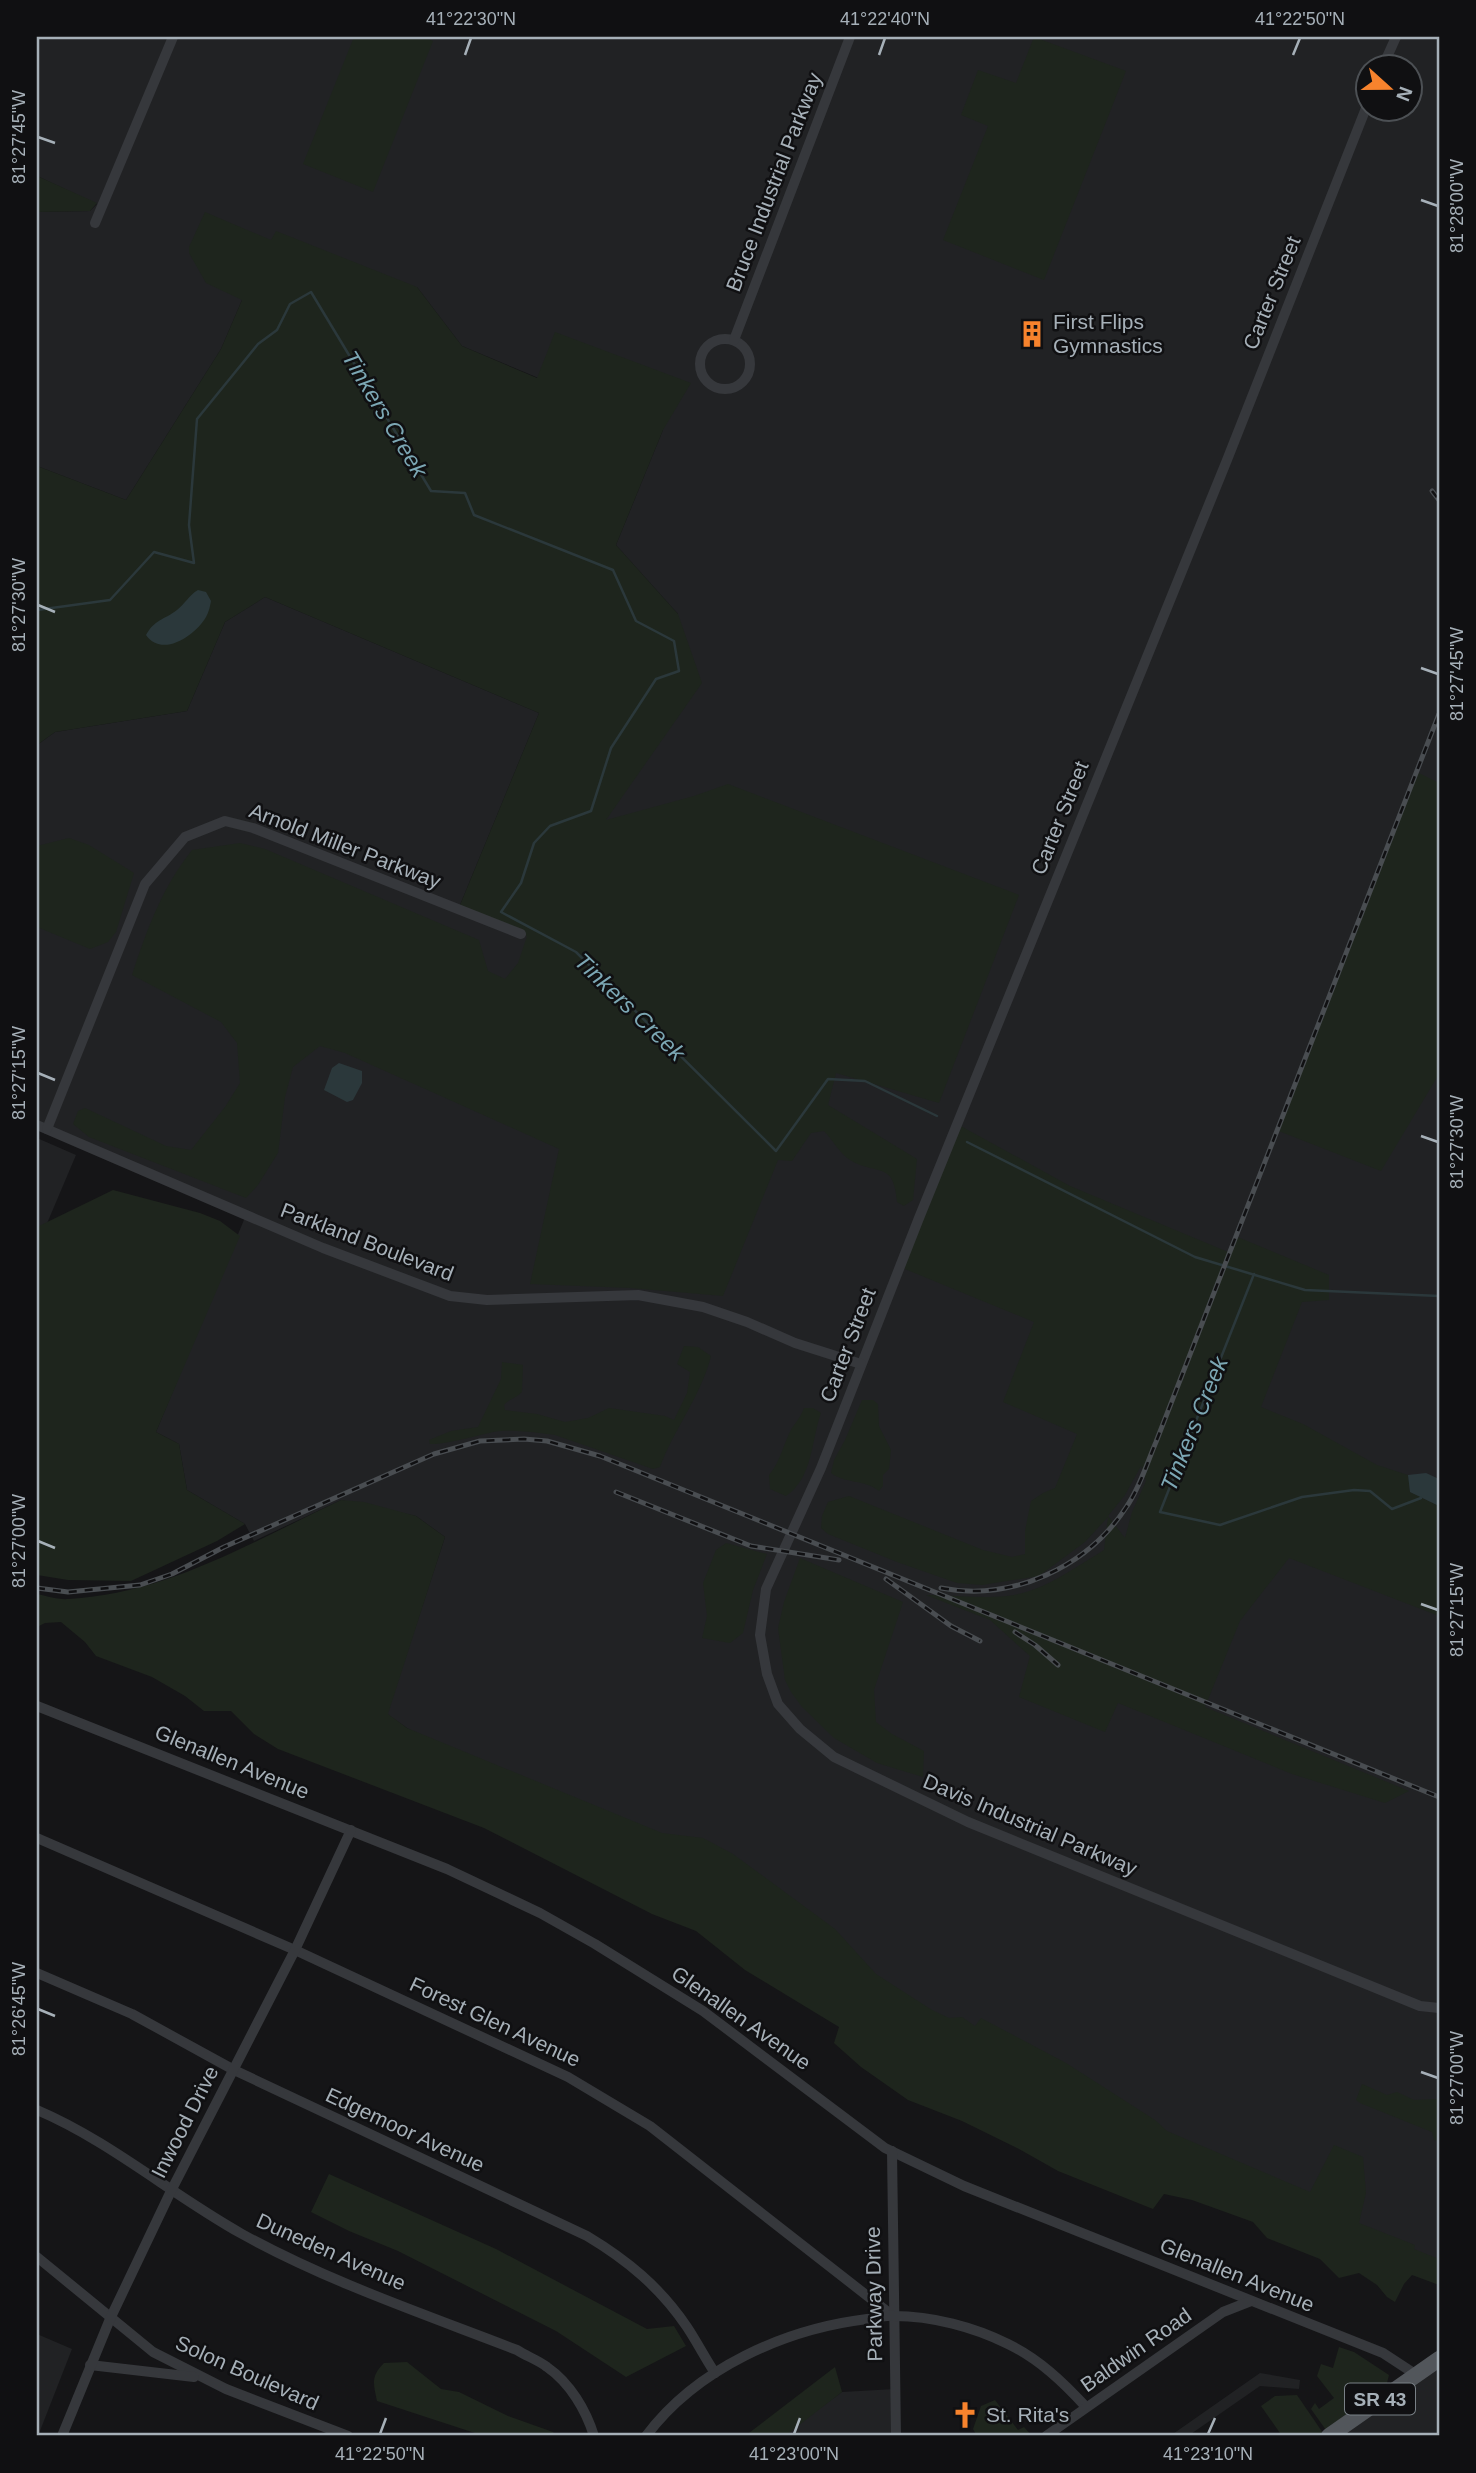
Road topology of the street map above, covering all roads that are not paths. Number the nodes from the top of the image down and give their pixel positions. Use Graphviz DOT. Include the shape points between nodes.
graph roads {
  1 [pos="173,37"];
  2 [pos="850,37"];
  3 [pos="1360,122"];
  4 [pos="95,223"];
  5 [pos="734,340"];
  6 [pos="521,934"];
  7 [pos="42,1127"];
  8 [pos="861,1364"];
  9 [pos="786,1547"];
  10 [pos="37,1706"];
  11 [pos="351,1830"];
  12 [pos="37,1838"];
  13 [pos="295,1950"];
  14 [pos="37,1973"];
  15 [pos="1439,2008"];
  16 [pos="234,2070"];
  17 [pos="37,2110"];
  18 [pos="892,2151"];
  19 [pos="172,2191"];
  20 [pos="37,2257"];
  21 [pos="1251,2301"];
  22 [pos="893,2316"];
  23 [pos="110,2319"];
  24 [pos="1439,2359"];
  25 [pos="90,2365"];
  26 [pos="715,2374"];
  27 [pos="1415,2374"];
  28 [pos="200,2378"];
  29 [pos="1086,2407"];
  30 [pos="62,2436"];
  31 [pos="348,2436"];
  32 [pos="594,2436"];
  33 [pos="646,2436"];
  34 [pos="896,2436"];
  35 [pos="1046,2436"];
  36 [pos="1329,2436"];
  1 -- 4 [label="street"];
  2 -- 5 [label="street, Bruce Industrial Parkway"];
  3 -- 8 [label="street, Carter Street"];
  5 -- 5 [label="street" via="712,343 702,354 705,379 719,388 743,382 750,367 747,351"];
  6 -- 7 [label="street, Arnold Miller Parkway" via="253,828 225,821 185,836 145,884"];
  7 -- 8 [label="street, Parkland Boulevard" via="323,1248 450,1296 487,1300 638,1295 703,1307"];
  8 -- 9 [label="street, Carter Street"];
  9 -- 15 [label="street, Davis Industrial Parkway" via="766,1589 760,1635 767,1674 778,1704 834,1756 968,1822 1420,2007"];
  10 -- 11 [label="street, Glenallen Avenue"];
  11 -- 13 [label="street, Inwood Drive"];
  11 -- 18 [label="street, Glenallen Avenue" via="500,1894 595,1944 703,2011"];
  12 -- 13 [label="street, Forest Glen Avenue"];
  13 -- 16 [label="street, Inwood Drive"];
  13 -- 22 [label="street, Forest Glen Avenue" via="613,2102"];
  14 -- 16 [label="street, Edgemoor Avenue" via="132,2014"];
  16 -- 19 [label="street, Inwood Drive"];
  16 -- 26 [label="street, Edgemoor Avenue" via="612,2251 654,2285 686,2325"];
  17 -- 19 [label="street, Duneden Avenue"];
  18 -- 21 [label="street, Glenallen Avenue" via="964,2186"];
  18 -- 22 [label="street, Parkway Drive"];
  19 -- 23 [label="street, Inwood Drive"];
  19 -- 32 [label="street, Duneden Avenue" via="279,2254 517,2350 547,2367 569,2388 589,2418"];
  20 -- 23 [label="street, Solon Boulevard"];
  21 -- 27 [label="street, Glenallen Avenue" via="1383,2353"];
  21 -- 29 [label="street, Baldwin Road" via="1223,2312"];
  22 -- 26 [label="street" via="844,2322 783,2339"];
  22 -- 29 [label="street" via="971,2329 1010,2345 1044,2367"];
  22 -- 34 [label="street, Parkway Drive"];
  23 -- 25 [label="street, Inwood Drive"];
  23 -- 28 [label="street, Solon Boulevard" via="153,2352"];
  24 -- 27 [label="main road, SR 43"];
  25 -- 28 [label="street"];
  25 -- 30 [label="street, Inwood Drive"];
  26 -- 33 [label="street"];
  27 -- 36 [label="main road, SR 43"];
  28 -- 31 [label="street, Solon Boulevard"];
  29 -- 35 [label="street, Baldwin Road"];
}
